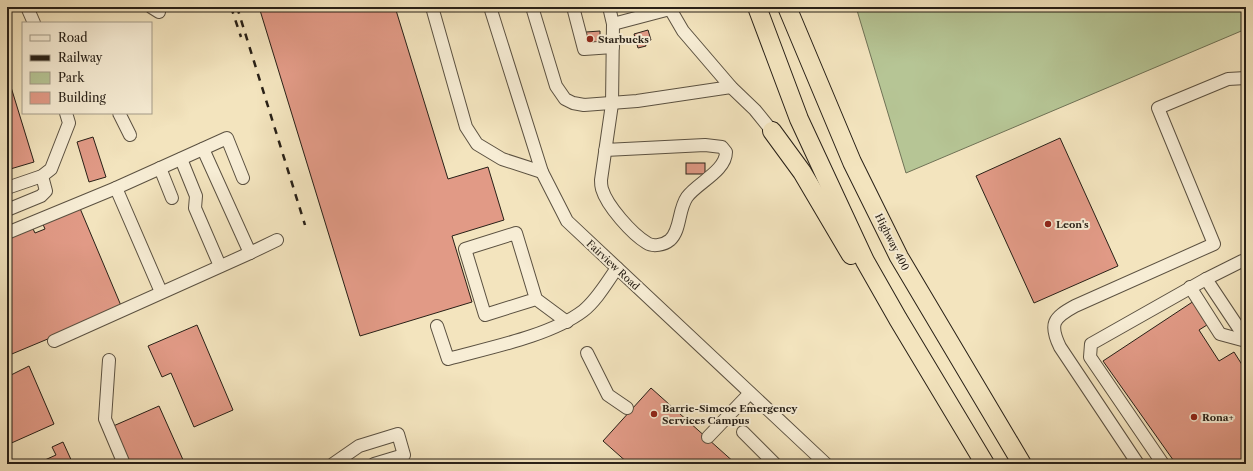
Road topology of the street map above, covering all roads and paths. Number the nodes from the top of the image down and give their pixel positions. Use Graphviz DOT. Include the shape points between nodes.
graph roads {
  1 [pos="27,7"];
  2 [pos="432,7"];
  3 [pos="490,7"];
  4 [pos="532,7"];
  5 [pos="573,7"];
  6 [pos="609,7"];
  7 [pos="757,7"];
  8 [pos="787,7"];
  9 [pos="670,8"];
  10 [pos="34,22"];
  11 [pos="613,24"];
  12 [pos="613,47"];
  13 [pos="1246,78"];
  14 [pos="731,87"];
  15 [pos="612,104"];
  16 [pos="66,114"];
  17 [pos="120,114"];
  18 [pos="772,131"];
  19 [pos="130,135"];
  20 [pos="203,149"];
  21 [pos="605,150"];
  22 [pos="182,159"];
  23 [pos="160,168"];
  24 [pos="542,172"];
  25 [pos="42,176"];
  26 [pos="243,178"];
  27 [pos="7,188"];
  28 [pos="116,188"];
  29 [pos="172,198"];
  30 [pos="7,210"];
  31 [pos="7,233"];
  32 [pos="277,240"];
  33 [pos="250,253"];
  34 [pos="1246,260"];
  35 [pos="220,266"];
  36 [pos="617,268"];
  37 [pos="1206,278"];
  38 [pos="1190,287"];
  39 [pos="161,292"];
  40 [pos="536,299"];
  41 [pos="898,319"];
  42 [pos="567,322"];
  43 [pos="437,326"];
  44 [pos="1246,340"];
  45 [pos="54,341"];
  46 [pos="587,353"];
  47 [pos="109,360"];
  48 [pos="750,393"];
  49 [pos="627,408"];
  50 [pos="743,432"];
  51 [pos="708,437"];
  52 [pos="124,464"];
  53 [pos="333,464"];
  54 [pos="374,464"];
  55 [pos="775,464"];
  56 [pos="826,464"];
  57 [pos="985,464"];
  58 [pos="1022,464"];
  59 [pos="1138,464"];
  60 [pos="1163,464"];
  1 -- 10 [label="street"];
  2 -- 24 [label="street" via="466,127 477,144 502,159"];
  3 -- 24 [label="street, Fairview Road"];
  4 -- 15 [label="street" via="556,86 562,96 573,103 584,105"];
  5 -- 12 [label="street" via="584,49"];
  6 -- 11 [label="street"];
  7 -- 41 [label="highway" via="799,119 865,261"];
  8 -- 58 [label="highway, Highway 400" via="852,162 899,257"];
  9 -- 11 [label="street"];
  9 -- 14 [label="street" via="683,31"];
  11 -- 12 [label="street"];
  12 -- 15 [label="street"];
  13 -- 59 [label="street" via="1228,80 1158,108 1214,244 1075,306 1054,324 1054,335 1060,347"];
  14 -- 15 [label="street"];
  14 -- 18 [label="street"];
  15 -- 21 [label="street"];
  16 -- 25 [label="street" via="69,123 59,150 51,169"];
  17 -- 19 [label="street"];
  18 -- 41 [label="highway" via="802,172 866,280"];
  20 -- 22 [label="street"];
  20 -- 26 [label="street" via="227,138"];
  20 -- 33 [label="street"];
  21 -- 21 [label="street" via="602,189 622,220 648,244 656,245 664,244 671,239 687,197 720,167 726,157 726,152 722,148 705,145"];
  22 -- 23 [label="street"];
  22 -- 35 [label="street" via="196,196 195,208"];
  23 -- 28 [label="street"];
  23 -- 29 [label="street"];
  24 -- 36 [label="street, Fairview Road" via="567,221"];
  25 -- 27 [label="street"];
  25 -- 30 [label="street" via="46,191 41,196"];
  28 -- 31 [label="street"];
  28 -- 39 [label="street"];
  32 -- 33 [label="street"];
  33 -- 35 [label="street"];
  34 -- 37 [label="street"];
  35 -- 39 [label="street"];
  36 -- 42 [label="street" via="584,310"];
  36 -- 48 [label="street, Fairview Road"];
  37 -- 38 [label="street"];
  37 -- 44 [label="street"];
  38 -- 44 [label="street" via="1220,334"];
  38 -- 60 [label="street" via="1091,344 1090,357"];
  39 -- 45 [label="street"];
  40 -- 40 [label="street" via="485,315 465,249 516,233"];
  40 -- 42 [label="street"];
  41 -- 57 [label="highway"];
  42 -- 43 [label="street" via="529,336 448,359"];
  46 -- 49 [label="street" via="608,395"];
  47 -- 52 [label="street" via="105,419"];
  48 -- 51 [label="street"];
  48 -- 56 [label="street, Fairview Road"];
  50 -- 55 [label="street"];
  53 -- 54 [label="street" via="359,446 398,434 404,455"];
}
